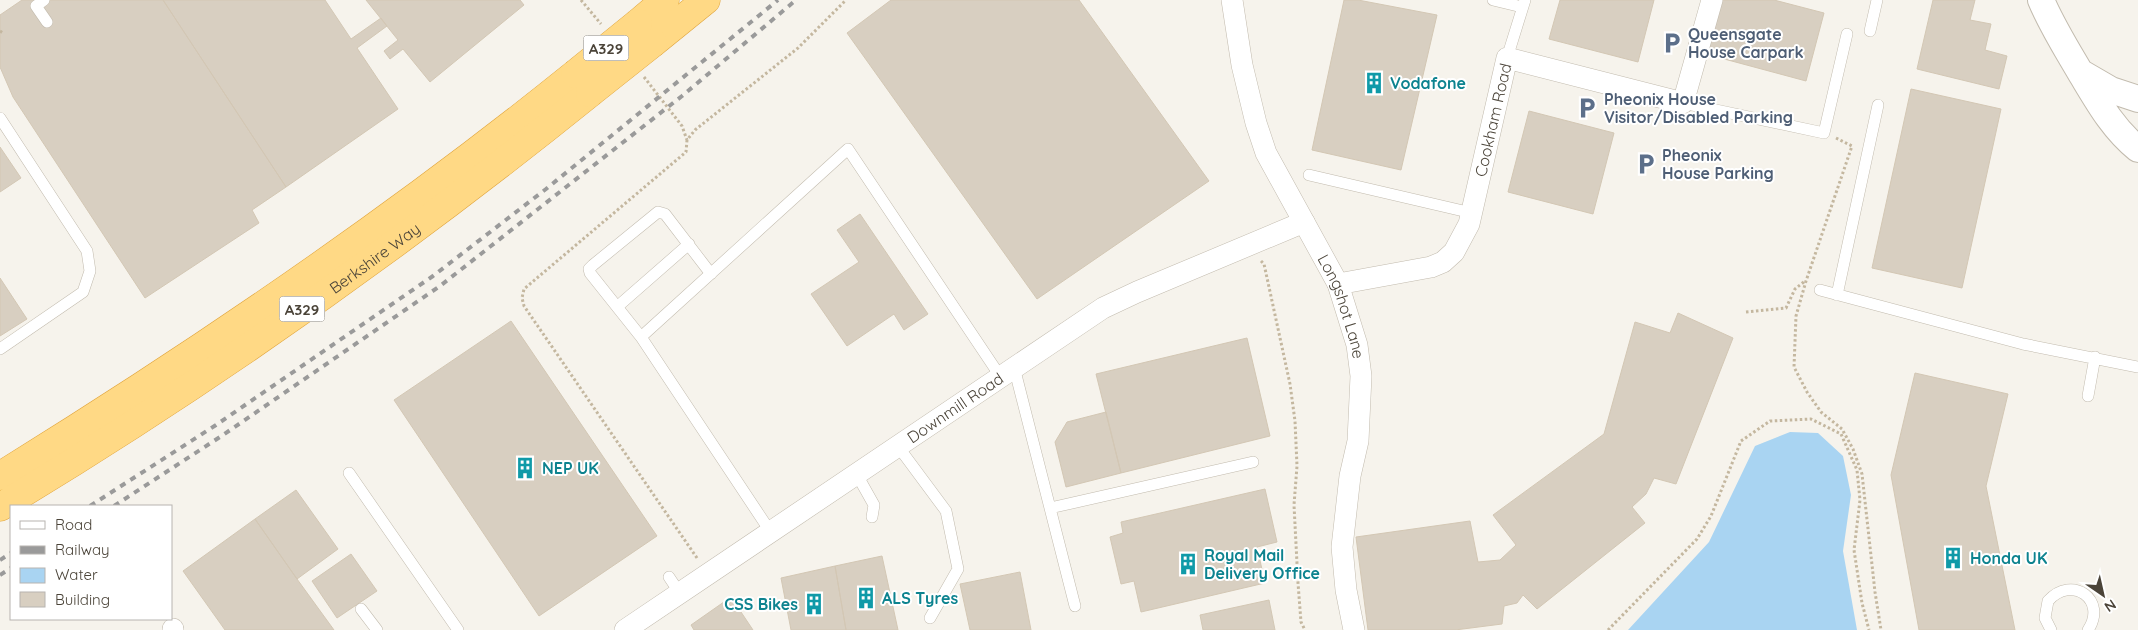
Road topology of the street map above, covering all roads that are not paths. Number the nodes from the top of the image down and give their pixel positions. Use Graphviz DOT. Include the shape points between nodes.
graph roads {
  1 [pos="665,0"];
  2 [pos="706,0"];
  3 [pos="1232,0"];
  4 [pos="1492,0"];
  5 [pos="1712,0"];
  6 [pos="1877,0"];
  7 [pos="2041,0"];
  8 [pos="40,3"];
  9 [pos="1524,4"];
  10 [pos="47,22"];
  11 [pos="1870,31"];
  12 [pos="646,33"];
  13 [pos="1847,34"];
  14 [pos="1507,58"];
  15 [pos="2080,71"];
  16 [pos="583,84"];
  17 [pos="2138,99"];
  18 [pos="1683,103"];
  19 [pos="1878,105"];
  20 [pos="0,118"];
  21 [pos="2138,149"];
  22 [pos="1309,175"];
  23 [pos="1472,214"];
  24 [pos="1304,222"];
  25 [pos="688,244"];
  26 [pos="711,274"];
  27 [pos="1338,284"];
  28 [pos="1820,290"];
  29 [pos="1837,294"];
  30 [pos="616,307"];
  31 [pos="641,337"];
  32 [pos="0,349"];
  33 [pos="2094,357"];
  34 [pos="2138,366"];
  35 [pos="1007,371"];
  36 [pos="2088,396"];
  37 [pos="897,445"];
  38 [pos="1253,462"];
  39 [pos="349,473"];
  40 [pos="856,473"];
  41 [pos="0,476"];
  42 [pos="0,506"];
  43 [pos="1050,508"];
  44 [pos="872,517"];
  45 [pos="770,531"];
  46 [pos="1075,606"];
  47 [pos="361,609"];
  48 [pos="930,618"];
  49 [pos="377,630"];
  50 [pos="458,630"];
  51 [pos="625,630"];
  52 [pos="1354,630"];
  53 [pos="2051,630"];
  54 [pos="2088,630"];
  1 -- 12 [label="highway, Berkshire Way / A329"];
  2 -- 12 [label="highway, Berkshire Way / A329"];
  3 -- 24 [label="street, Longshot Lane" via="1242,65 1256,123 1266,152"];
  4 -- 9 [label="lane"];
  5 -- 18 [label="street"];
  6 -- 11 [label="lane"];
  7 -- 15 [label="street" via="2062,45"];
  8 -- 10 [label="lane"];
  9 -- 14 [label="lane"];
  12 -- 16 [label="highway, Berkshire Way / A329, bridge"];
  13 -- 18 [label="lane" via="1824,133"];
  14 -- 18 [label="street, Cookham Road"];
  14 -- 23 [label="street, Cookham Road"];
  15 -- 17 [label="street" via="2111,90"];
  15 -- 21 [label="street" via="2104,113"];
  16 -- 41 [label="highway, Berkshire Way / A329" via="460,164 297,282 108,409"];
  16 -- 42 [label="highway, Berkshire Way / A329" via="498,167 312,302 178,394"];
  19 -- 29 [label="lane"];
  20 -- 32 [label="lane" via="87,251 90,271 83,292"];
  22 -- 23 [label="lane"];
  23 -- 27 [label="street, Cookham Road" via="1462,239 1443,262"];
  24 -- 27 [label="street, Longshot Lane"];
  24 -- 35 [label="street, Downmill Road" via="1103,308"];
  25 -- 26 [label="lane"];
  25 -- 30 [label="lane"];
  25 -- 30 [label="lane" via="665,214 658,212 593,265 590,273"];
  26 -- 31 [label="lane"];
  26 -- 35 [label="lane" via="848,149"];
  27 -- 52 [label="street, Longshot Lane" via="1357,345 1361,376 1358,441 1350,476 1342,547"];
  28 -- 29 [label="lane"];
  29 -- 33 [label="lane" via="2023,344"];
  30 -- 31 [label="lane"];
  31 -- 45 [label="lane"];
  33 -- 34 [label="lane"];
  33 -- 36 [label="lane"];
  35 -- 37 [label="street, Downmill Road"];
  35 -- 43 [label="lane"];
  37 -- 40 [label="street, Downmill Road"];
  37 -- 48 [label="lane" via="946,511 958,569"];
  38 -- 43 [label="lane"];
  39 -- 50 [label="lane"];
  40 -- 44 [label="lane" via="874,505"];
  40 -- 45 [label="street, Downmill Road"];
  43 -- 46 [label="lane"];
  45 -- 51 [label="street, Downmill Road" via="674,585"];
  47 -- 49 [label="lane"];
  53 -- 54 [label="lane" via="2045,618 2048,601 2070,589 2091,600 2095,615"];
}
